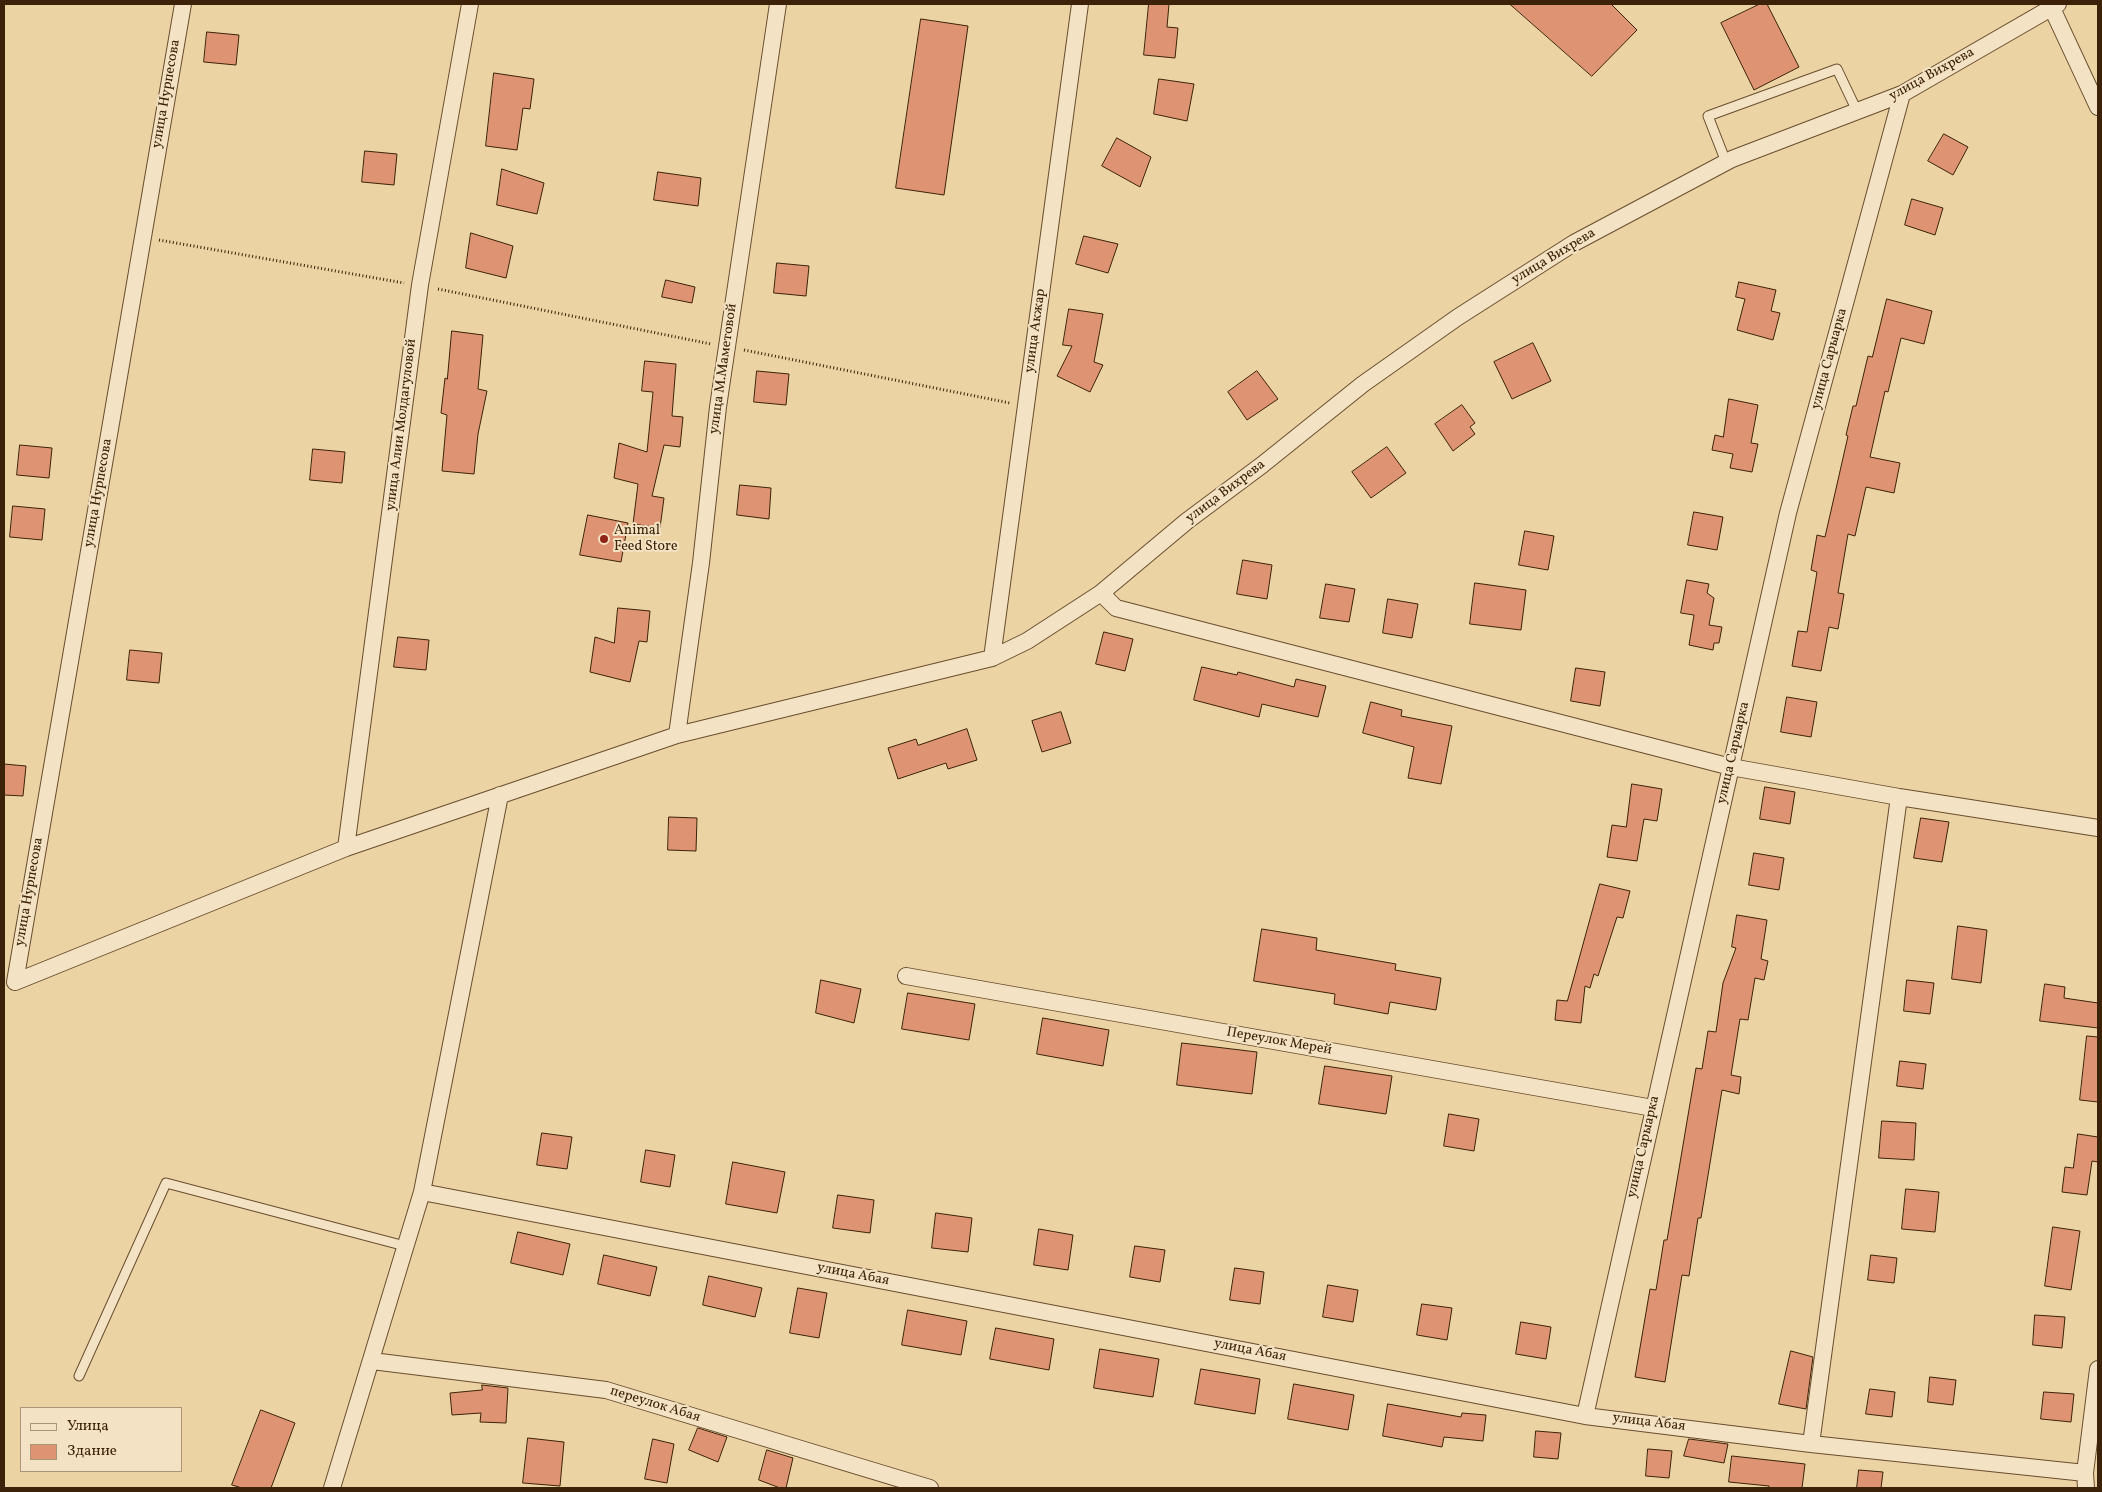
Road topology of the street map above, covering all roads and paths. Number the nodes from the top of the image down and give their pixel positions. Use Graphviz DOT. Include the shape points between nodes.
graph roads {
  1 [pos="183,4"];
  2 [pos="470,4"];
  3 [pos="778,4"];
  4 [pos="1080,4"];
  5 [pos="2053,5"];
  6 [pos="1902,94"];
  7 [pos="2098,107"];
  8 [pos="1857,111"];
  9 [pos="1726,162"];
  10 [pos="143,237"];
  11 [pos="420,285"];
  12 [pos="727,347"];
  13 [pos="1025,406"];
  14 [pos="1101,592"];
  15 [pos="992,658"];
  16 [pos="678,735"];
  17 [pos="1731,767"];
  18 [pos="500,794"];
  19 [pos="1899,797"];
  20 [pos="2098,828"];
  21 [pos="346,848"];
  22 [pos="906,976"];
  23 [pos="15,982"];
  24 [pos="1653,1108"];
  25 [pos="422,1192"];
  26 [pos="405,1246"];
  27 [pos="372,1361"];
  28 [pos="2098,1369"];
  29 [pos="78,1376"];
  30 [pos="1585,1416"];
  31 [pos="1811,1444"];
  32 [pos="2085,1481"];
  33 [pos="332,1488"];
  34 [pos="930,1488"];
  1 -- 10 [label="street, улица Нурпесова"];
  2 -- 11 [label="street, улица Алии Молдагуловой"];
  3 -- 12 [label="street, улица М.Маметовой"];
  4 -- 13 [label="street, улица Акжар"];
  5 -- 6 [label="street, улица Вихрева"];
  5 -- 7 [label="street"];
  6 -- 8 [label="street, улица Вихрева"];
  6 -- 17 [label="street, улица Сарыарка" via="1788,513"];
  8 -- 9 [label="street, улица Вихрева"];
  8 -- 9 [label="lane" via="1837,69 1708,116"];
  9 -- 14 [label="street, улица Вихрева" via="1574,243 1458,317 1363,384"];
  10 -- 11 [label="path"];
  10 -- 23 [label="street, улица Нурпесова"];
  11 -- 12 [label="path"];
  11 -- 21 [label="street, улица Алии Молдагуловой"];
  12 -- 13 [label="path"];
  12 -- 16 [label="street, улица М.Маметовой"];
  13 -- 15 [label="street, улица Акжар"];
  14 -- 15 [label="street, улица Вихрева" via="1027,641"];
  14 -- 17 [label="street" via="1116,608"];
  15 -- 16 [label="street, улица Вихрева"];
  16 -- 18 [label="street, улица Вихрева"];
  17 -- 19 [label="street"];
  17 -- 24 [label="street, улица Сарыарка"];
  18 -- 21 [label="street, улица Вихрева"];
  18 -- 25 [label="street"];
  19 -- 20 [label="street"];
  19 -- 31 [label="street"];
  21 -- 23 [label="street, улица Вихрева"];
  22 -- 24 [label="street, Переулок Мерей"];
  24 -- 30 [label="street, улица Сарыарка"];
  25 -- 26 [label="street"];
  25 -- 30 [label="street, улица Абая"];
  26 -- 27 [label="street"];
  26 -- 29 [label="lane" via="166,1184"];
  27 -- 33 [label="street"];
  27 -- 34 [label="street, переулок Абая" via="606,1390"];
  28 -- 32 [label="street"];
  30 -- 31 [label="street, улица Абая"];
  31 -- 32 [label="street, улица Абая"];
}
